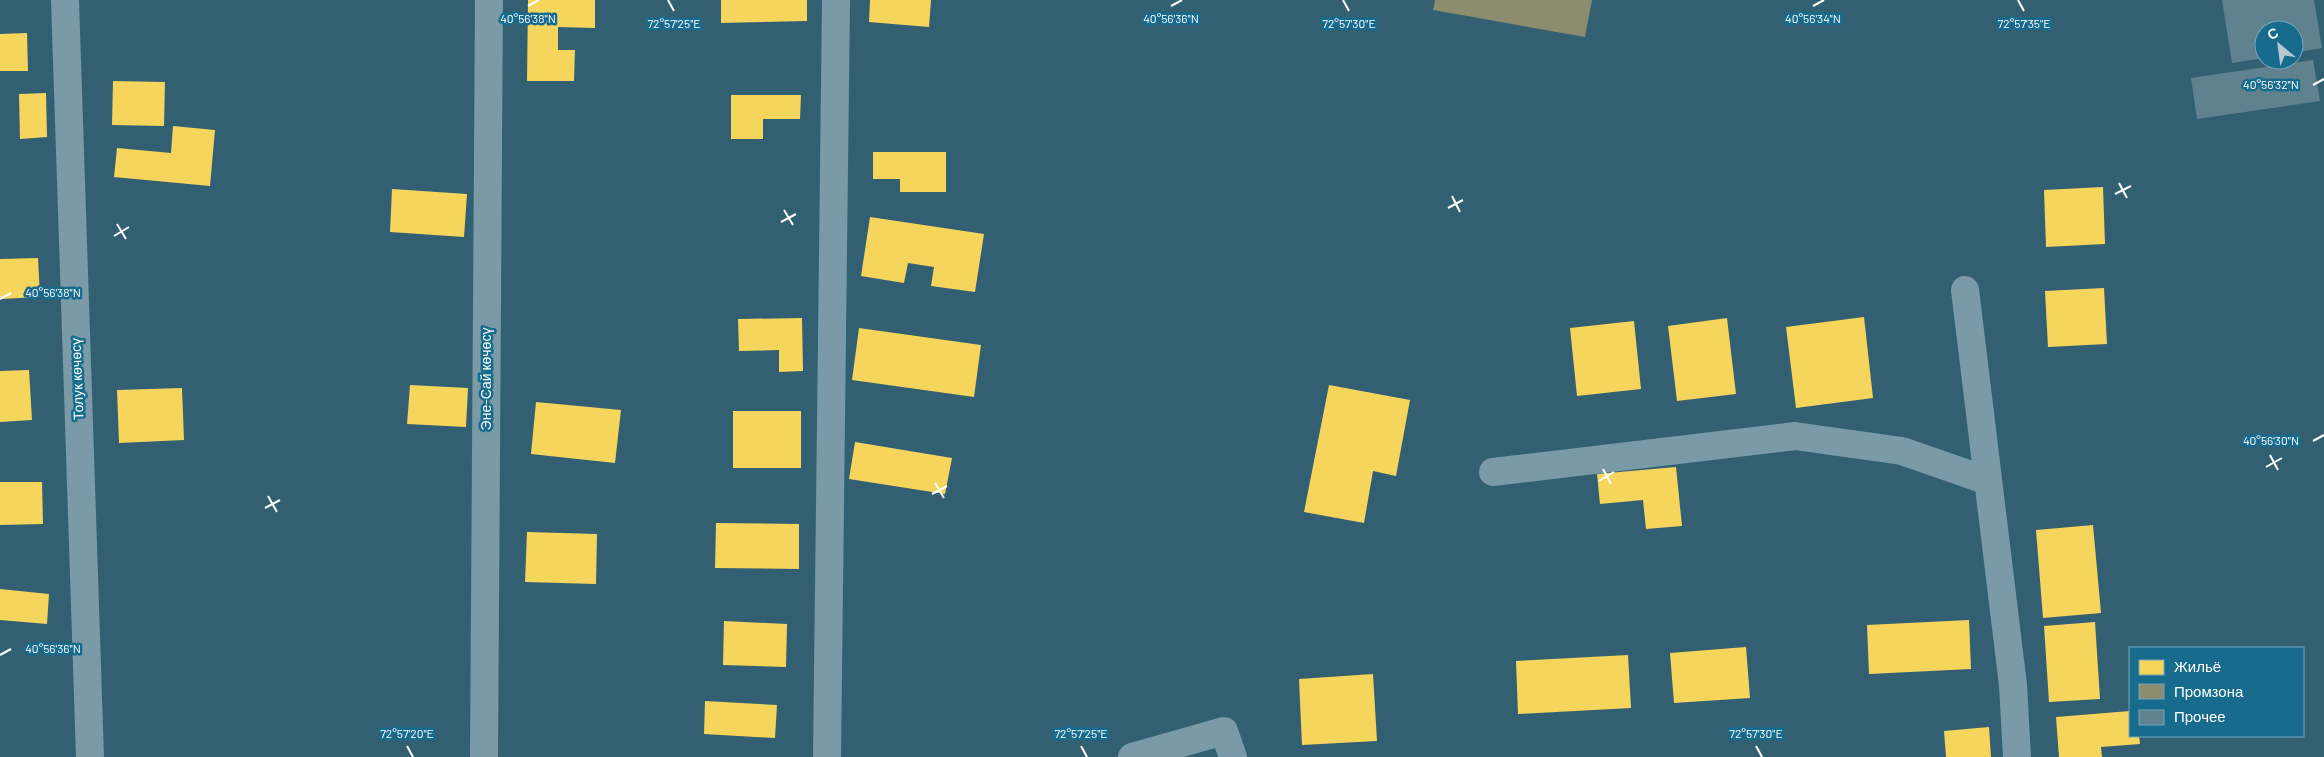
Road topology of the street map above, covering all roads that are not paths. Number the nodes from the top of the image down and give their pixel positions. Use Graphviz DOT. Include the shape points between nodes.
graph roads {
  1 [pos="65,0"];
  2 [pos="489,0"];
  3 [pos="836,0"];
  4 [pos="1965,290"];
  5 [pos="1493,472"];
  6 [pos="1988,480"];
  7 [pos="90,757"];
  8 [pos="484,757"];
  9 [pos="827,757"];
  10 [pos="1132,757"];
  11 [pos="1233,757"];
  12 [pos="2017,757"];
  1 -- 7 [label="street, Толук көчөсү"];
  2 -- 8 [label="street, Эне-Сай көчөсү"];
  3 -- 9 [label="street"];
  4 -- 6 [label="street"];
  5 -- 6 [label="street" via="1795,436 1902,451"];
  6 -- 12 [label="street" via="2013,685"];
  10 -- 11 [label="street" via="1224,731"];
}
